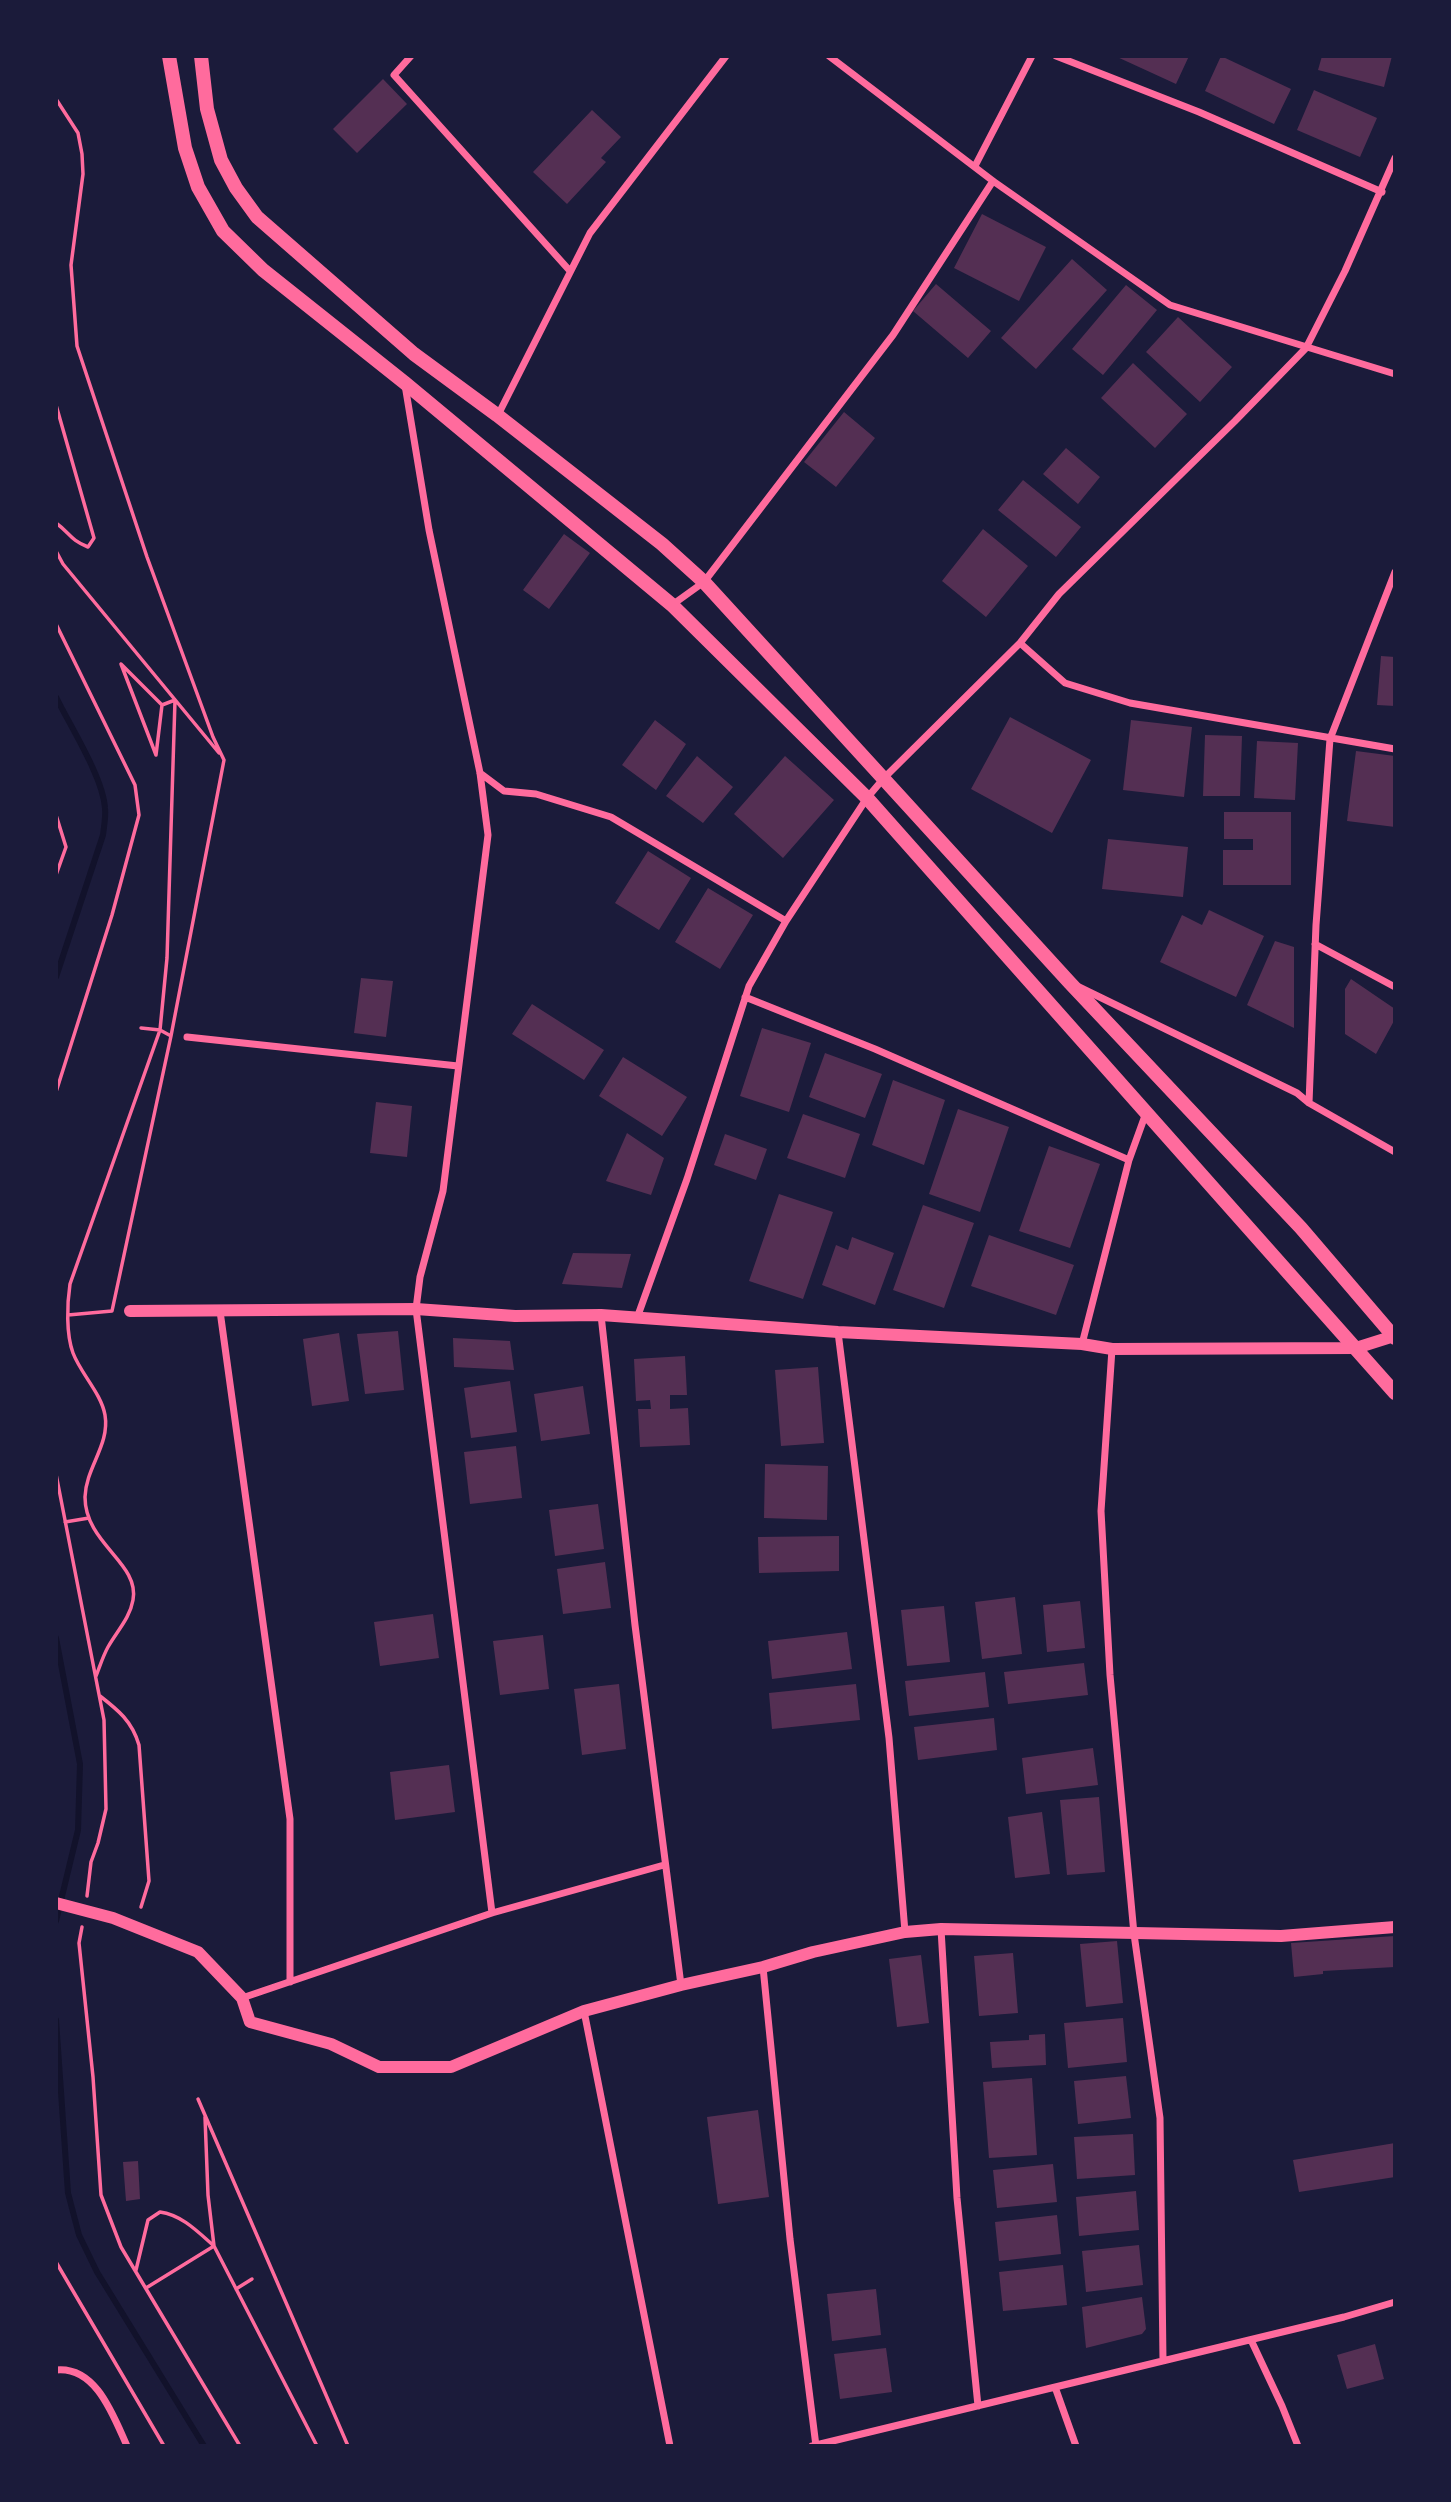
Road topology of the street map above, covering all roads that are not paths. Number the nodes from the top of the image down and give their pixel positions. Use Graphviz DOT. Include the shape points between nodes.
graph roads {
  1 [pos="169,56"];
  2 [pos="201,56"];
  3 [pos="411,56"];
  4 [pos="726,56"];
  5 [pos="829,56"];
  6 [pos="1031,56"];
  7 [pos="1056,56"];
  8 [pos="1395,158"];
  9 [pos="975,166"];
  10 [pos="993,181"];
  11 [pos="1382,192"];
  12 [pos="570,271"];
  13 [pos="1306,348"];
  14 [pos="1395,374"];
  15 [pos="405,383"];
  16 [pos="498,415"];
  17 [pos="1395,572"];
  18 [pos="704,582"];
  19 [pos="1391,590"];
  20 [pos="672,606"];
  21 [pos="1020,643"];
  22 [pos="1330,739"];
  23 [pos="1395,749"];
  24 [pos="480,773"];
  25 [pos="884,778"];
  26 [pos="867,798"];
  27 [pos="786,921"];
  28 [pos="1315,944"];
  29 [pos="1070,983"];
  30 [pos="1395,987"];
  31 [pos="745,997"];
  32 [pos="187,1037"];
  33 [pos="458,1066"];
  34 [pos="1309,1103"];
  35 [pos="1147,1112"];
  36 [pos="1395,1152"];
  37 [pos="1129,1160"];
  38 [pos="416,1309"];
  39 [pos="130,1311"];
  40 [pos="220,1311"];
  41 [pos="601,1315"];
  42 [pos="637,1318"];
  43 [pos="838,1332"];
  44 [pos="1394,1337"];
  45 [pos="1082,1344"];
  46 [pos="1356,1348"];
  47 [pos="1112,1349"];
  48 [pos="1395,1393"];
  49 [pos="664,1865"];
  50 [pos="56,1903"];
  51 [pos="492,1913"];
  52 [pos="1395,1927"];
  53 [pos="941,1928"];
  54 [pos="905,1933"];
  55 [pos="1134,1934"];
  56 [pos="763,1967"];
  57 [pos="290,1982"];
  58 [pos="681,1985"];
  59 [pos="242,1998"];
  60 [pos="584,2011"];
  61 [pos="1395,2302"];
  62 [pos="1251,2340"];
  63 [pos="1163,2361"];
  64 [pos="56,2370"];
  65 [pos="1055,2388"];
  66 [pos="978,2406"];
  67 [pos="127,2446"];
  68 [pos="670,2446"];
  69 [pos="815,2446"];
  70 [pos="1076,2446"];
  71 [pos="1298,2446"];
  1 -- 15 [label="main road" via="185,148 198,187 223,231 263,270"];
  2 -- 16 [label="main road" via="207,109 221,160 257,217 414,354"];
  3 -- 12 [label="street" via="394,75"];
  4 -- 12 [label="street" via="590,233"];
  5 -- 9 [label="street"];
  6 -- 9 [label="street"];
  7 -- 11 [label="street"];
  8 -- 11 [label="street"];
  9 -- 10 [label="street"];
  10 -- 13 [label="street" via="1170,305"];
  10 -- 18 [label="street" via="893,335"];
  11 -- 13 [label="street"];
  12 -- 16 [label="street"];
  13 -- 14 [label="street"];
  13 -- 21 [label="street" via="1059,594"];
  15 -- 20 [label="main road"];
  15 -- 24 [label="street" via="429,530"];
  16 -- 18 [label="main road"];
  17 -- 19 [label="street"];
  18 -- 20 [label="street"];
  18 -- 25 [label="main road"];
  19 -- 22 [label="street"];
  20 -- 26 [label="main road"];
  21 -- 22 [label="street" via="1065,683 1130,703"];
  21 -- 25 [label="street"];
  22 -- 23 [label="street"];
  22 -- 28 [label="street"];
  24 -- 27 [label="street" via="504,791 536,794 611,817"];
  24 -- 33 [label="street" via="488,835"];
  25 -- 26 [label="street"];
  25 -- 29 [label="main road"];
  26 -- 27 [label="street"];
  26 -- 35 [label="main road"];
  27 -- 31 [label="street"];
  28 -- 30 [label="street"];
  28 -- 34 [label="street"];
  29 -- 34 [label="street" via="1297,1093"];
  29 -- 44 [label="main road" via="1301,1228"];
  31 -- 37 [label="street"];
  31 -- 42 [label="street"];
  32 -- 33 [label="street"];
  33 -- 38 [label="street" via="443,1191"];
  34 -- 36 [label="street"];
  35 -- 37 [label="street"];
  35 -- 46 [label="main road"];
  37 -- 45 [label="street"];
  38 -- 40 [label="street"];
  38 -- 41 [label="street" via="515,1316"];
  38 -- 51 [label="street"];
  39 -- 40 [label="street"];
  40 -- 57 [label="street" via="290,1819"];
  41 -- 42 [label="street"];
  41 -- 49 [label="street"];
  42 -- 43 [label="street"];
  43 -- 45 [label="street"];
  43 -- 54 [label="street" via="889,1738"];
  44 -- 46 [label="street"];
  45 -- 47 [label="street"];
  46 -- 47 [label="street"];
  46 -- 48 [label="main road"];
  47 -- 55 [label="street" via="1101,1511 1110,1675"];
  49 -- 51 [label="street"];
  49 -- 58 [label="street"];
  50 -- 59 [label="street" via="113,1918 198,1952"];
  51 -- 57 [label="street"];
  52 -- 55 [label="street" via="1281,1937"];
  53 -- 54 [label="street"];
  53 -- 55 [label="street"];
  53 -- 66 [label="street" via="957,2199"];
  54 -- 56 [label="street"];
  55 -- 63 [label="street" via="1160,2118"];
  56 -- 58 [label="street"];
  56 -- 69 [label="street"];
  57 -- 59 [label="street"];
  58 -- 60 [label="street"];
  59 -- 60 [label="street" via="250,2022 331,2044 379,2067 451,2067"];
  60 -- 68 [label="street"];
  61 -- 62 [label="street"];
  62 -- 63 [label="street"];
  62 -- 71 [label="street"];
  63 -- 65 [label="street"];
  64 -- 67 [label="street" via="69,2369 91,2381"];
  65 -- 66 [label="street"];
  65 -- 70 [label="street"];
  66 -- 69 [label="street"];
}
